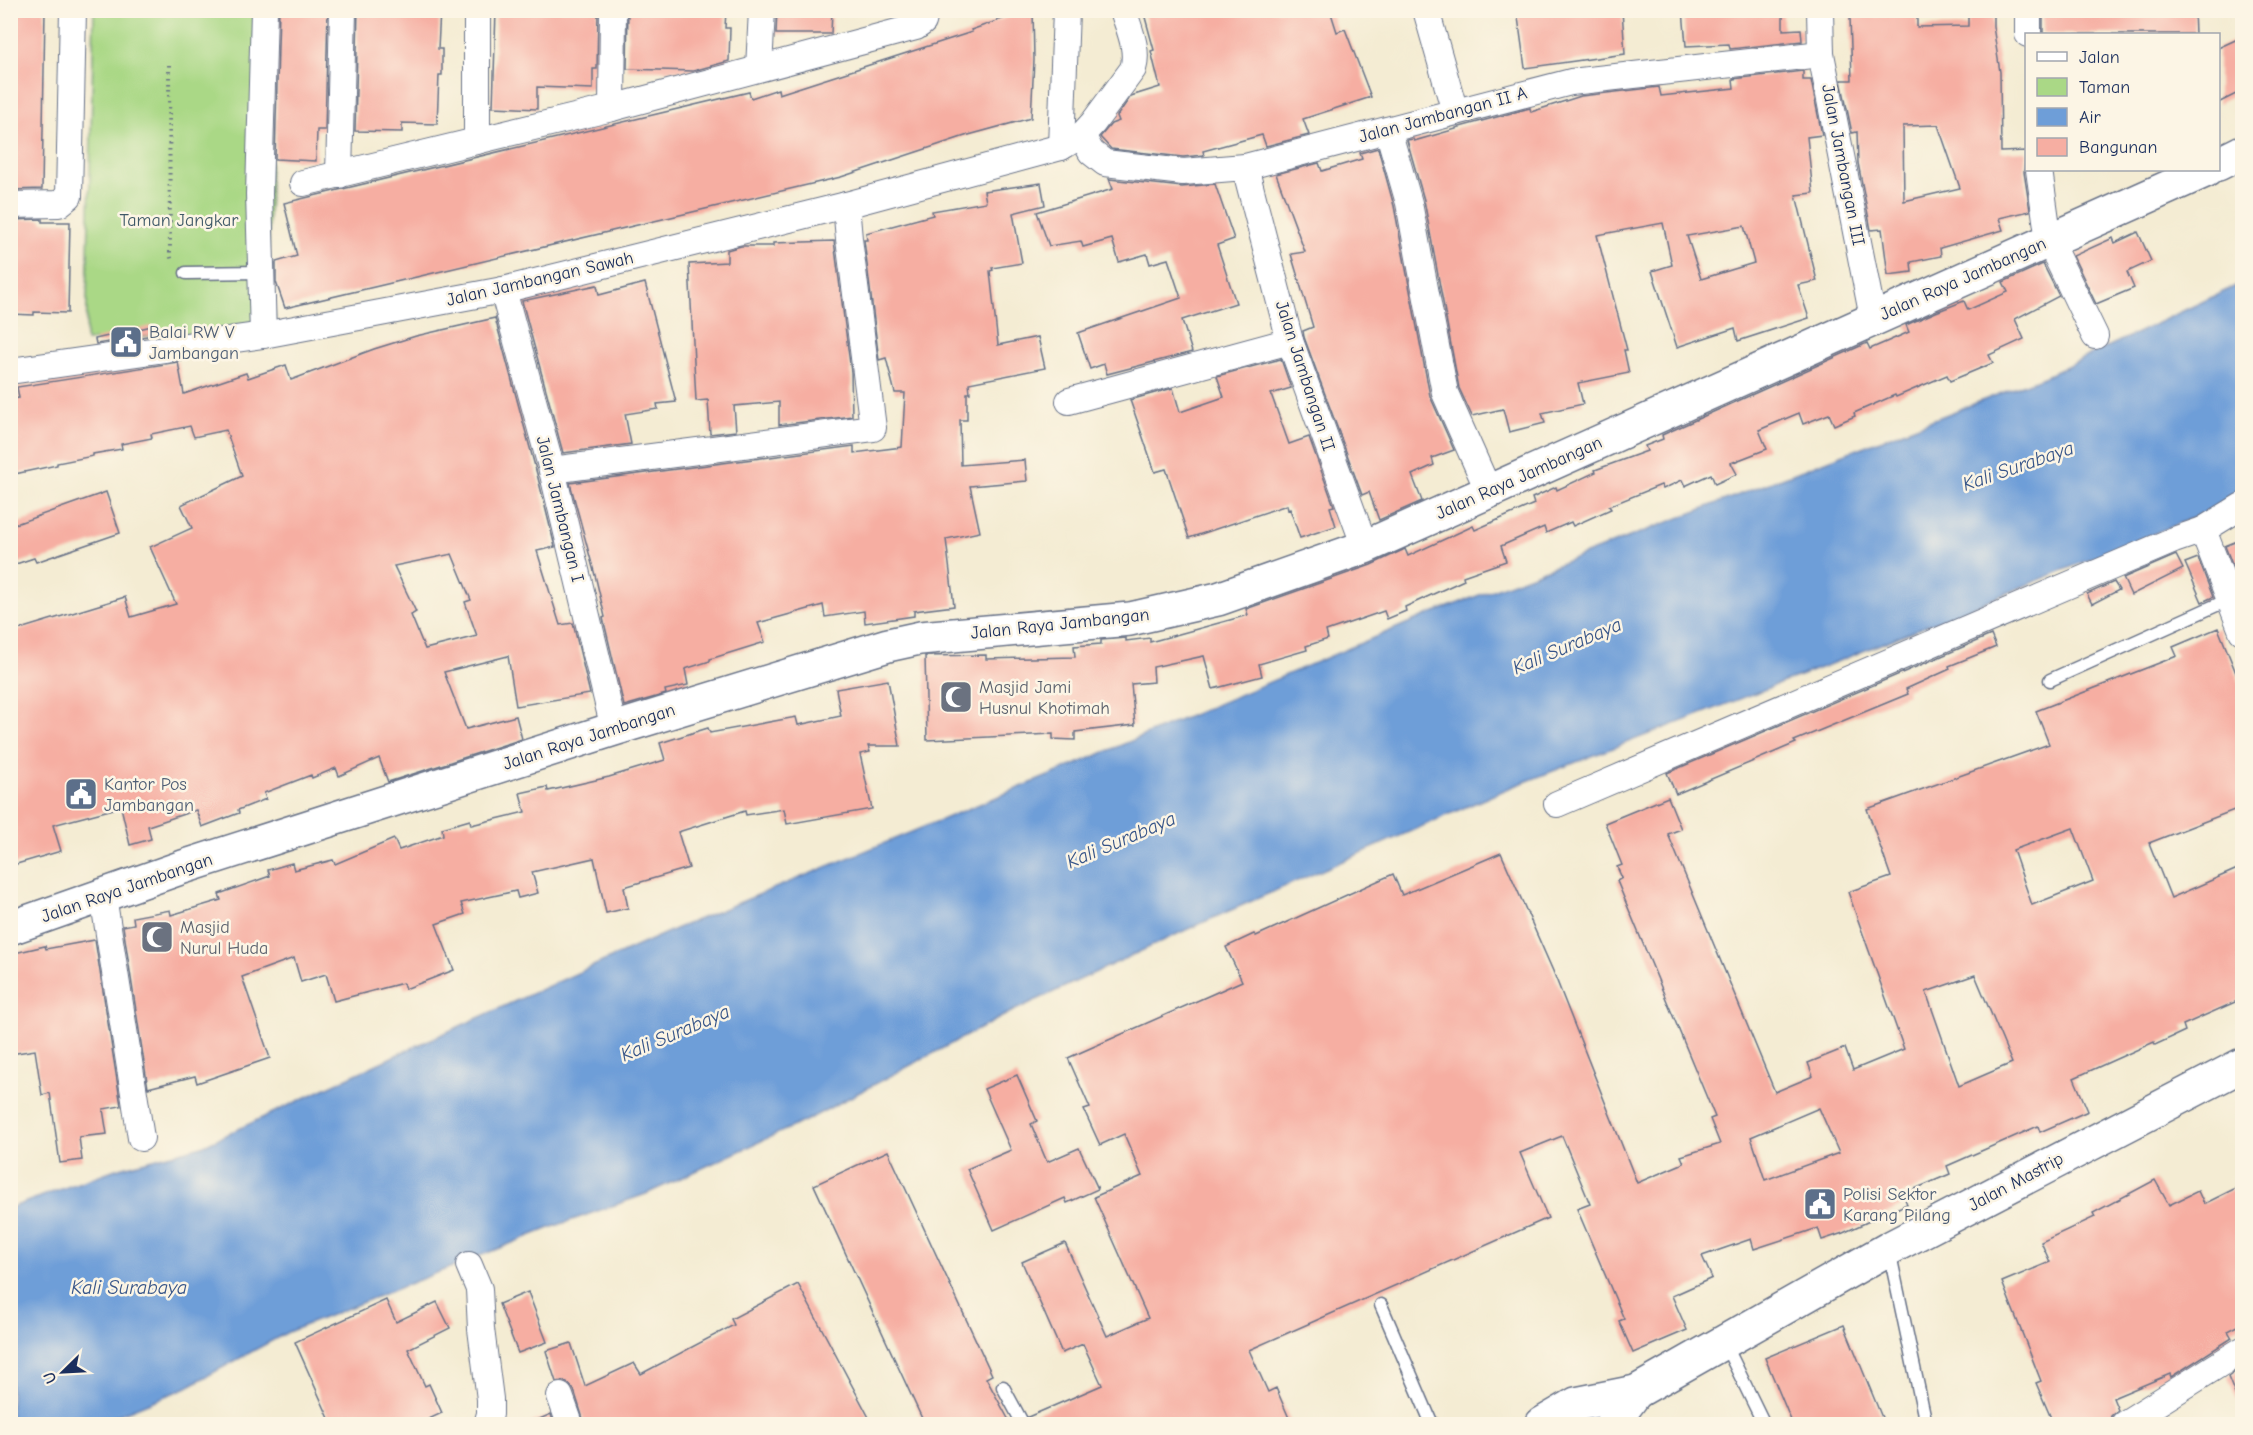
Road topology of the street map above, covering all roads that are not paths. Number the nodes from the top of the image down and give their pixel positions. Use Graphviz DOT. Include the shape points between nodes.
graph roads {
  1 [pos="74,10"];
  2 [pos="264,10"];
  3 [pos="343,10"];
  4 [pos="477,10"];
  5 [pos="613,10"];
  6 [pos="762,10"];
  7 [pos="926,10"];
  8 [pos="1066,10"];
  9 [pos="1123,10"];
  10 [pos="1426,10"];
  11 [pos="1820,10"];
  12 [pos="2028,10"];
  13 [pos="2028,33"];
  14 [pos="1821,54"];
  15 [pos="759,68"];
  16 [pos="612,108"];
  17 [pos="1455,112"];
  18 [pos="1388,130"];
  19 [pos="477,141"];
  20 [pos="1072,141"];
  21 [pos="2242,152"];
  22 [pos="2220,163"];
  23 [pos="1245,167"];
  24 [pos="2039,171"];
  25 [pos="2205,171"];
  26 [pos="339,175"];
  27 [pos="303,183"];
  28 [pos="10,205"];
  29 [pos="846,205"];
  30 [pos="2049,241"];
  31 [pos="261,272"];
  32 [pos="186,273"];
  33 [pos="503,290"];
  34 [pos="1873,318"];
  35 [pos="263,335"];
  36 [pos="2095,336"];
  37 [pos="1290,341"];
  38 [pos="10,371"];
  39 [pos="1069,401"];
  40 [pos="552,470"];
  41 [pos="1489,492"];
  42 [pos="2242,506"];
  43 [pos="2203,530"];
  44 [pos="1365,548"];
  45 [pos="2230,600"];
  46 [pos="2242,631"];
  47 [pos="2050,680"];
  48 [pos="614,729"];
  49 [pos="1557,804"];
  50 [pos="103,896"];
  51 [pos="10,928"];
  52 [pos="2242,1065"];
  53 [pos="141,1138"];
  54 [pos="1888,1249"];
  55 [pos="469,1265"];
  56 [pos="1381,1305"];
  57 [pos="1723,1341"];
  58 [pos="2242,1350"];
  59 [pos="1003,1387"];
  60 [pos="1636,1392"];
  61 [pos="560,1395"];
  62 [pos="487,1425"];
  63 [pos="570,1425"];
  64 [pos="1023,1425"];
  65 [pos="1432,1425"];
  66 [pos="1542,1425"];
  67 [pos="1612,1425"];
  68 [pos="1764,1425"];
  69 [pos="1926,1425"];
  70 [pos="2124,1425"];
  1 -- 28 [label="street" via="69,196 59,204"];
  2 -- 31 [label="street"];
  3 -- 26 [label="street"];
  4 -- 19 [label="street"];
  5 -- 16 [label="street"];
  6 -- 15 [label="street"];
  7 -- 15 [label="street" via="923,22 916,27"];
  8 -- 20 [label="street"];
  9 -- 20 [label="street" via="1132,37 1133,69 1105,109"];
  10 -- 17 [label="street"];
  11 -- 14 [label="street, Jalan Jambangan III"];
  12 -- 13 [label="street"];
  14 -- 17 [label="street, Jalan Jambangan II A" via="1571,82"];
  14 -- 34 [label="street, Jalan Jambangan III"];
  15 -- 16 [label="street"];
  16 -- 19 [label="street"];
  17 -- 18 [label="street, Jalan Jambangan II A"];
  18 -- 23 [label="street, Jalan Jambangan II A"];
  18 -- 41 [label="street" via="1416,235 1445,393"];
  19 -- 26 [label="street"];
  20 -- 23 [label="street, Jalan Jambangan II A" via="1105,163 1183,172"];
  20 -- 29 [label="street, Jalan Jambangan Sawah"];
  21 -- 22 [label="main road"];
  23 -- 37 [label="street, Jalan Jambangan II"];
  24 -- 30 [label="street"];
  25 -- 30 [label="main road, Jalan Raya Jambangan"];
  26 -- 27 [label="street"];
  29 -- 33 [label="street, Jalan Jambangan Sawah"];
  29 -- 40 [label="street" via="873,428"];
  30 -- 34 [label="main road, Jalan Raya Jambangan"];
  30 -- 36 [label="street"];
  31 -- 32 [label="lane"];
  31 -- 35 [label="street"];
  33 -- 35 [label="street, Jalan Jambangan Sawah"];
  33 -- 40 [label="street, Jalan Jambangan I"];
  34 -- 41 [label="main road, Jalan Raya Jambangan"];
  35 -- 38 [label="street, Jalan Jambangan Sawah"];
  37 -- 39 [label="street"];
  37 -- 44 [label="street, Jalan Jambangan II"];
  40 -- 48 [label="street, Jalan Jambangan I"];
  41 -- 44 [label="main road, Jalan Raya Jambangan"];
  42 -- 43 [label="street"];
  43 -- 45 [label="street"];
  43 -- 49 [label="street"];
  44 -- 48 [label="main road, Jalan Raya Jambangan" via="1218,599 1131,619 920,638 888,645"];
  45 -- 46 [label="street"];
  45 -- 47 [label="lane"];
  48 -- 50 [label="main road, Jalan Raya Jambangan"];
  50 -- 51 [label="main road, Jalan Raya Jambangan"];
  50 -- 53 [label="street"];
  52 -- 54 [label="main road, Jalan Mastrip"];
  54 -- 57 [label="main road, Jalan Mastrip"];
  54 -- 69 [label="lane"];
  55 -- 62 [label="street" via="478,1289 490,1399"];
  56 -- 65 [label="lane"];
  57 -- 60 [label="main road, Jalan Mastrip"];
  57 -- 68 [label="lane"];
  58 -- 70 [label="street"];
  59 -- 64 [label="lane"];
  60 -- 66 [label="main road, Jalan Mastrip" via="1576,1404"];
  60 -- 67 [label="main road, Jalan Mastrip"];
  61 -- 63 [label="street"];
}
